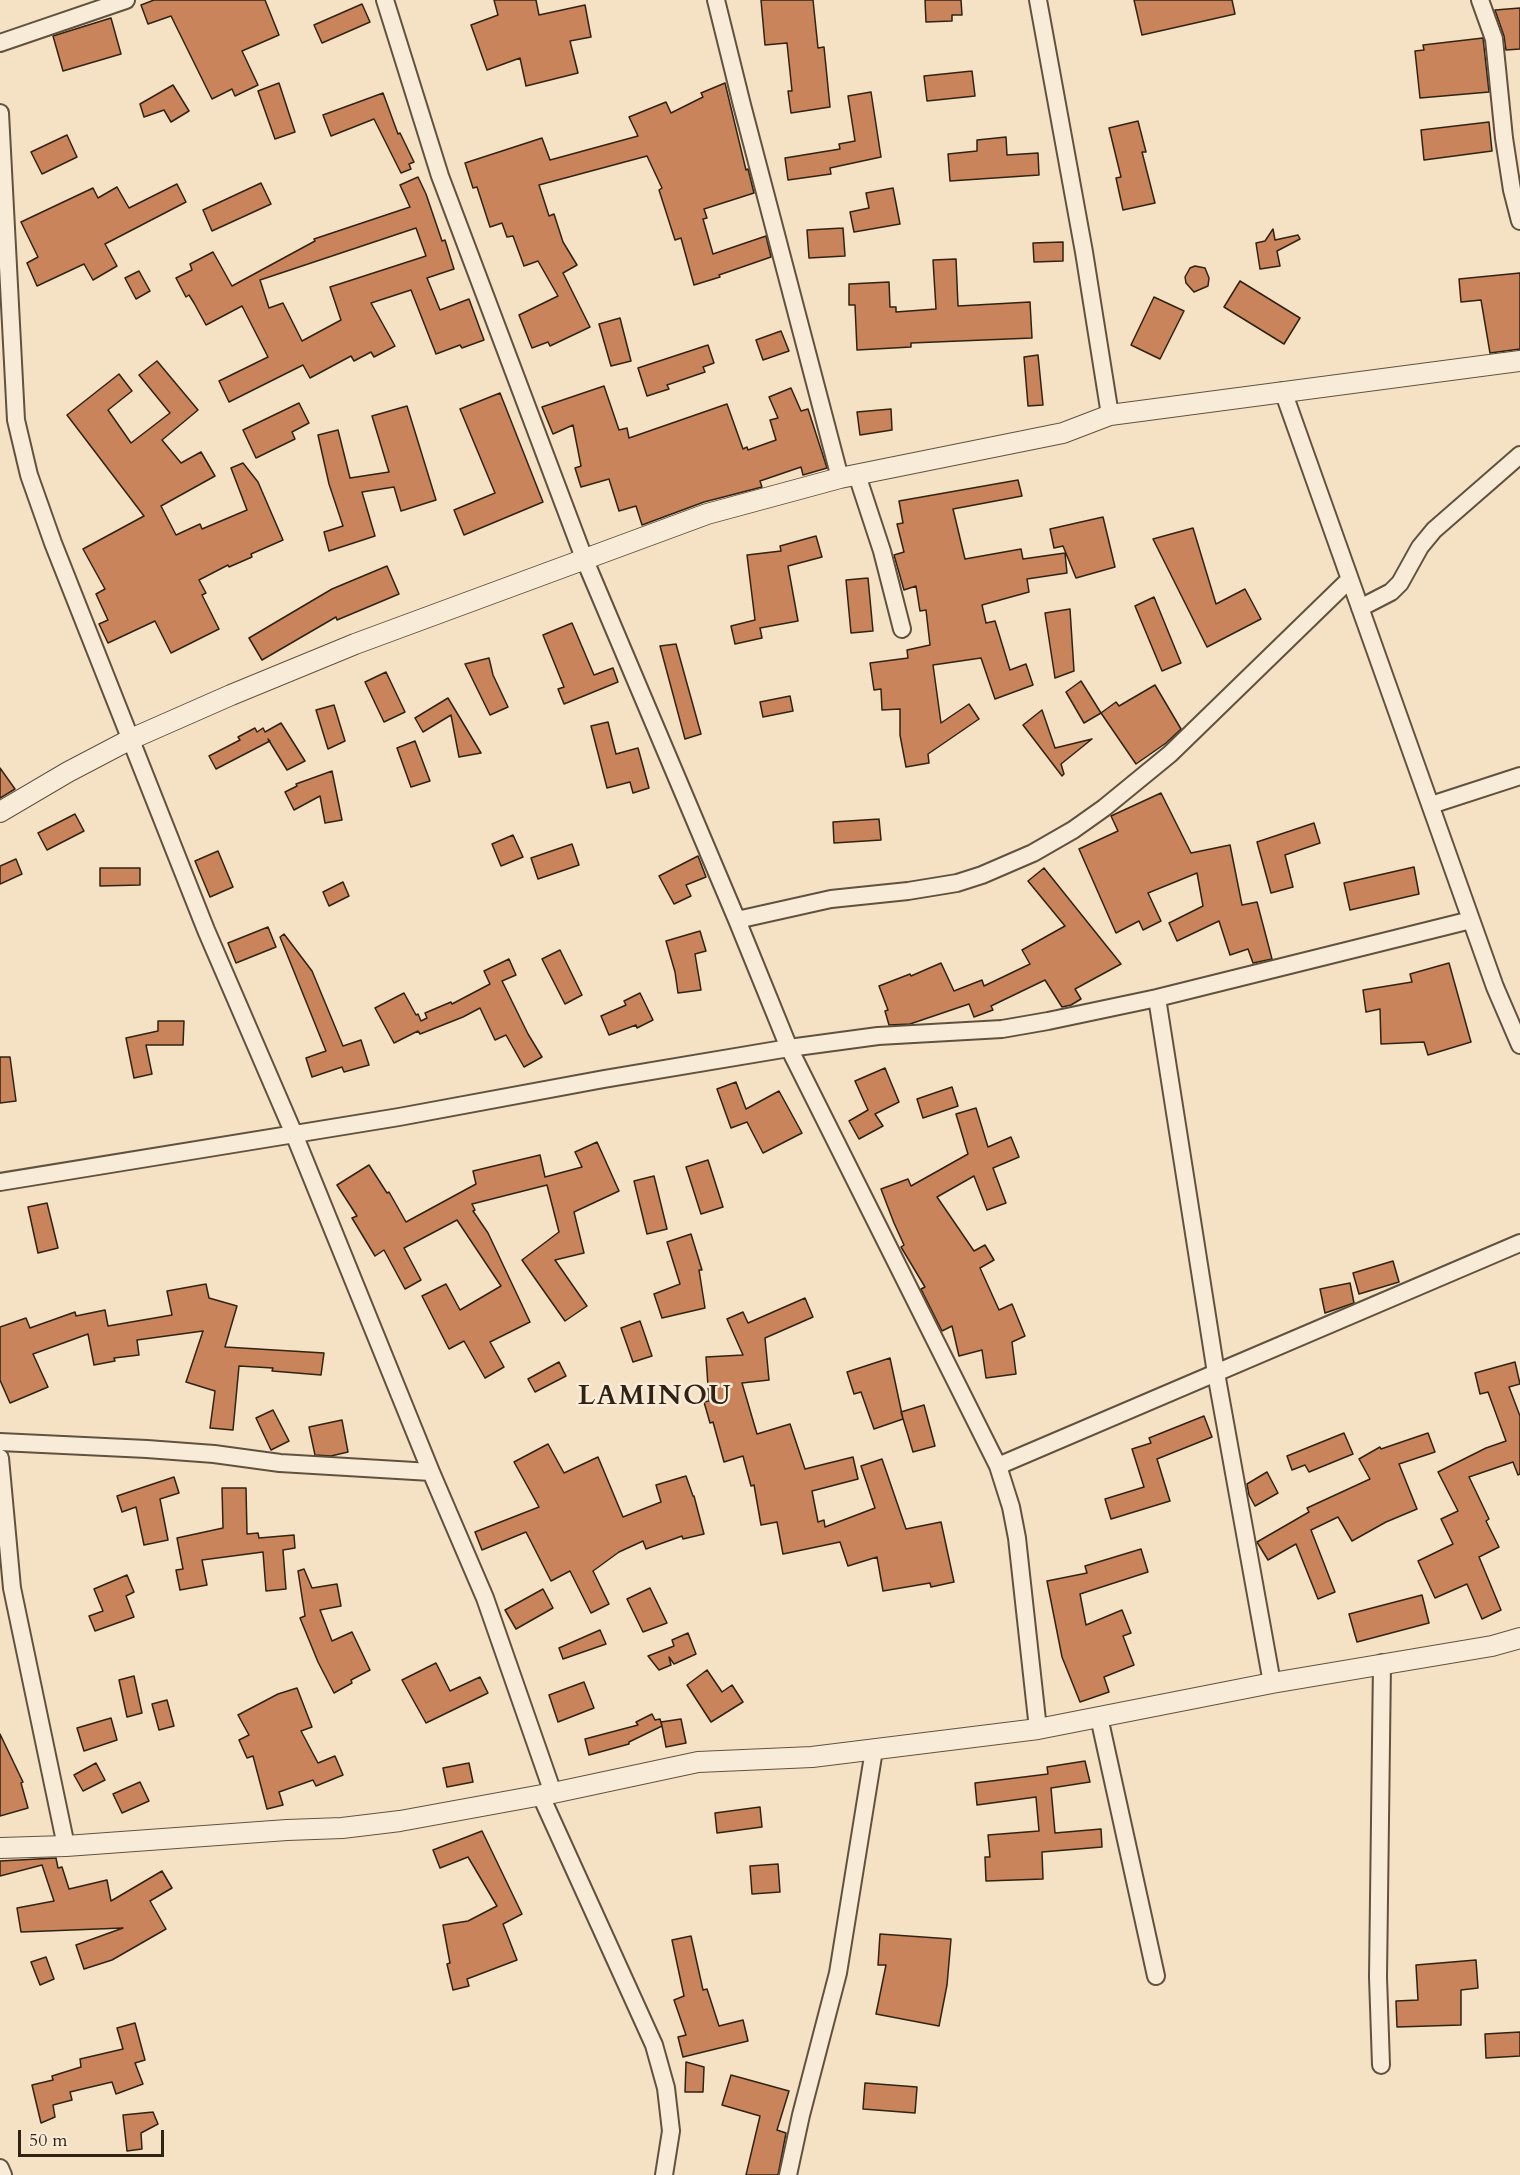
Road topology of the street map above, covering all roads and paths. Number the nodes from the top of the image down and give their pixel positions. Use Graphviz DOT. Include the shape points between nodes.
graph roads {
  1 [pos="126,0"];
  2 [pos="385,0"];
  3 [pos="716,0"];
  4 [pos="1038,0"];
  5 [pos="1480,0"];
  6 [pos="0,43"];
  7 [pos="0,113"];
  8 [pos="1520,220"];
  9 [pos="1520,361"];
  10 [pos="1283,391"];
  11 [pos="1110,415"];
  12 [pos="1520,455"];
  13 [pos="849,477"];
  14 [pos="584,558"];
  15 [pos="1348,580"];
  16 [pos="1360,608"];
  17 [pos="902,629"];
  18 [pos="131,740"];
  19 [pos="1520,776"];
  20 [pos="1431,805"];
  21 [pos="0,812"];
  22 [pos="737,920"];
  23 [pos="1472,920"];
  24 [pos="1157,998"];
  25 [pos="1520,1045"];
  26 [pos="789,1048"];
  27 [pos="294,1134"];
  28 [pos="0,1182"];
  29 [pos="1520,1243"];
  30 [pos="1216,1373"];
  31 [pos="0,1442"];
  32 [pos="0,1458"];
  33 [pos="998,1466"];
  34 [pos="431,1472"];
  35 [pos="1520,1638"];
  36 [pos="1382,1663"];
  37 [pos="1272,1683"];
  38 [pos="1099,1717"];
  39 [pos="1038,1729"];
  40 [pos="874,1750"];
  41 [pos="547,1794"];
  42 [pos="66,1846"];
  43 [pos="0,1848"];
  44 [pos="1156,1976"];
  45 [pos="1381,2065"];
  46 [pos="0,2168"];
  47 [pos="3,2175"];
  48 [pos="663,2175"];
  49 [pos="788,2175"];
  1 -- 6 [label="street"];
  2 -- 14 [label="street" via="440,176"];
  3 -- 13 [label="street" via="742,105"];
  4 -- 11 [label="street"];
  5 -- 8 [label="street" via="1494,39 1504,138"];
  7 -- 18 [label="street" via="15,408 21,447 53,543"];
  9 -- 10 [label="street"];
  10 -- 11 [label="street"];
  10 -- 15 [label="street"];
  11 -- 13 [label="street" via="1063,433"];
  12 -- 16 [label="street" via="1434,530 1391,592"];
  13 -- 14 [label="street" via="707,514"];
  13 -- 17 [label="street" via="882,551"];
  14 -- 18 [label="street" via="355,644"];
  14 -- 22 [label="street"];
  15 -- 16 [label="street"];
  15 -- 22 [label="street" via="1170,754 1080,825 1033,853 957,883 831,899"];
  16 -- 20 [label="street"];
  18 -- 21 [label="street"];
  18 -- 27 [label="street" via="206,930"];
  19 -- 20 [label="street"];
  20 -- 23 [label="street"];
  22 -- 26 [label="street"];
  23 -- 24 [label="street"];
  23 -- 25 [label="street"];
  24 -- 26 [label="street" via="1002,1029 878,1036"];
  24 -- 30 [label="street"];
  26 -- 27 [label="street"];
  26 -- 33 [label="street"];
  27 -- 28 [label="street"];
  27 -- 34 [label="street"];
  29 -- 30 [label="street"];
  30 -- 33 [label="street"];
  30 -- 37 [label="street"];
  31 -- 34 [label="street"];
  32 -- 42 [label="street" via="12,1588"];
  33 -- 39 [label="street" via="1017,1538"];
  34 -- 41 [label="street" via="485,1598"];
  35 -- 36 [label="street"];
  36 -- 37 [label="street"];
  36 -- 45 [label="street" via="1378,1965"];
  37 -- 38 [label="street"];
  38 -- 39 [label="street"];
  38 -- 44 [label="street"];
  39 -- 40 [label="street"];
  40 -- 41 [label="street" via="698,1762"];
  40 -- 49 [label="street" via="838,1973"];
  41 -- 42 [label="street" via="342,1828"];
  41 -- 48 [label="street" via="654,2045 666,2088 671,2131"];
  42 -- 43 [label="street"];
  46 -- 47 [label="street"];
}
